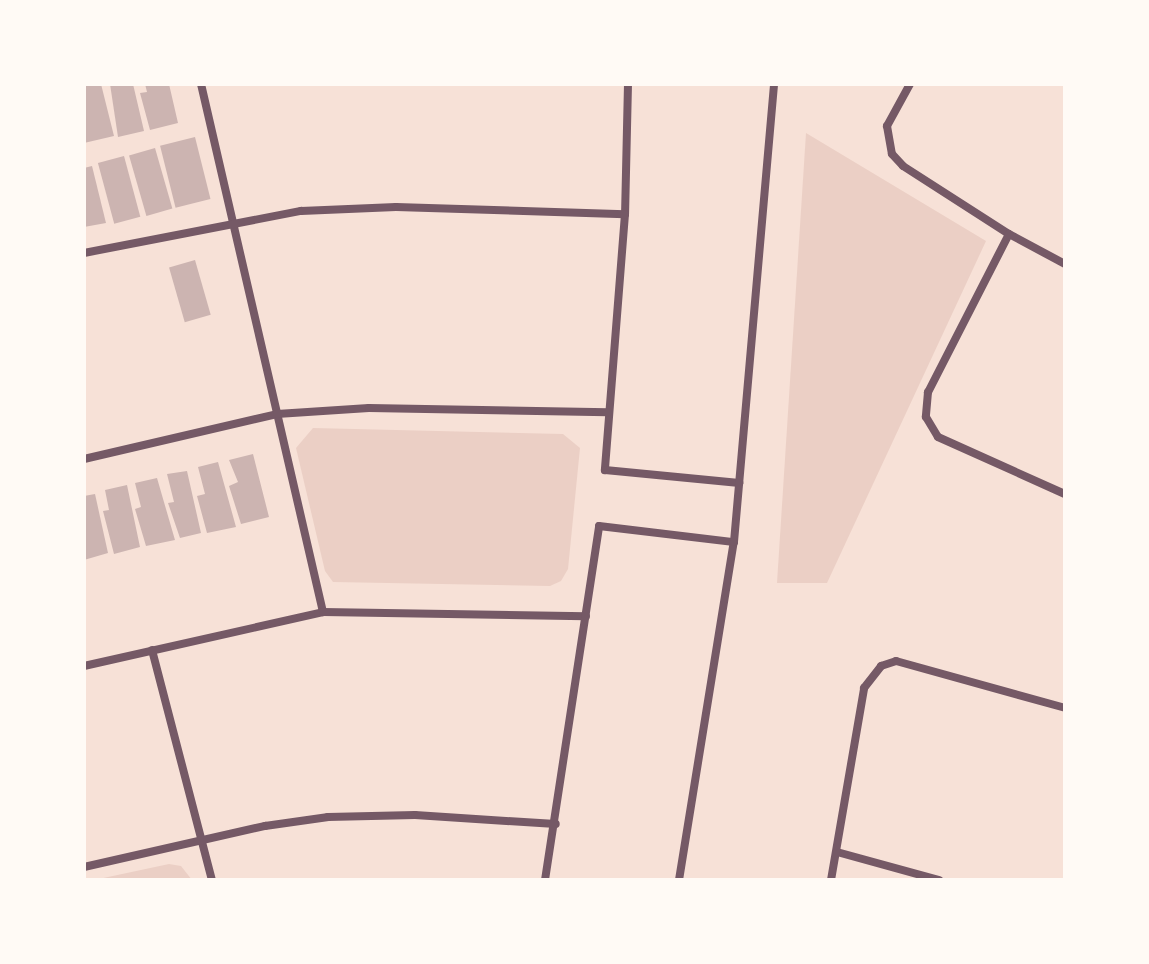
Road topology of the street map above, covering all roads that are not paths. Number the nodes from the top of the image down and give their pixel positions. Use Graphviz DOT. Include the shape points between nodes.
graph roads {
  1 [pos="201,84"];
  2 [pos="628,84"];
  3 [pos="774,84"];
  4 [pos="910,84"];
  5 [pos="625,214"];
  6 [pos="232,220"];
  7 [pos="1009,234"];
  8 [pos="84,253"];
  9 [pos="1065,264"];
  10 [pos="608,412"];
  11 [pos="277,414"];
  12 [pos="84,459"];
  13 [pos="739,483"];
  14 [pos="1065,494"];
  15 [pos="734,542"];
  16 [pos="323,612"];
  17 [pos="586,616"];
  18 [pos="152,650"];
  19 [pos="84,666"];
  20 [pos="1065,708"];
  21 [pos="556,824"];
  22 [pos="202,840"];
  23 [pos="837,852"];
  24 [pos="84,867"];
  25 [pos="212,880"];
  26 [pos="545,880"];
  27 [pos="679,880"];
  28 [pos="831,880"];
  29 [pos="939,880"];
  1 -- 6 [label="street"];
  2 -- 5 [label="street"];
  3 -- 13 [label="street"];
  4 -- 7 [label="street" via="887,126 892,154"];
  5 -- 6 [label="street" via="396,207"];
  5 -- 10 [label="street"];
  6 -- 8 [label="street"];
  6 -- 11 [label="street"];
  7 -- 9 [label="street"];
  7 -- 14 [label="street" via="928,392 926,417 938,437"];
  10 -- 11 [label="street" via="369,408"];
  10 -- 13 [label="street" via="605,470"];
  11 -- 12 [label="street"];
  11 -- 16 [label="street"];
  13 -- 15 [label="street"];
  15 -- 17 [label="street" via="599,526"];
  15 -- 27 [label="street"];
  16 -- 17 [label="street"];
  16 -- 18 [label="street"];
  17 -- 21 [label="street"];
  18 -- 19 [label="street"];
  18 -- 22 [label="street"];
  20 -- 23 [label="street" via="896,661 871,673 864,688"];
  21 -- 22 [label="street" via="415,815 328,817"];
  21 -- 26 [label="street"];
  22 -- 24 [label="street"];
  22 -- 25 [label="street"];
  23 -- 28 [label="street"];
  23 -- 29 [label="street"];
}
